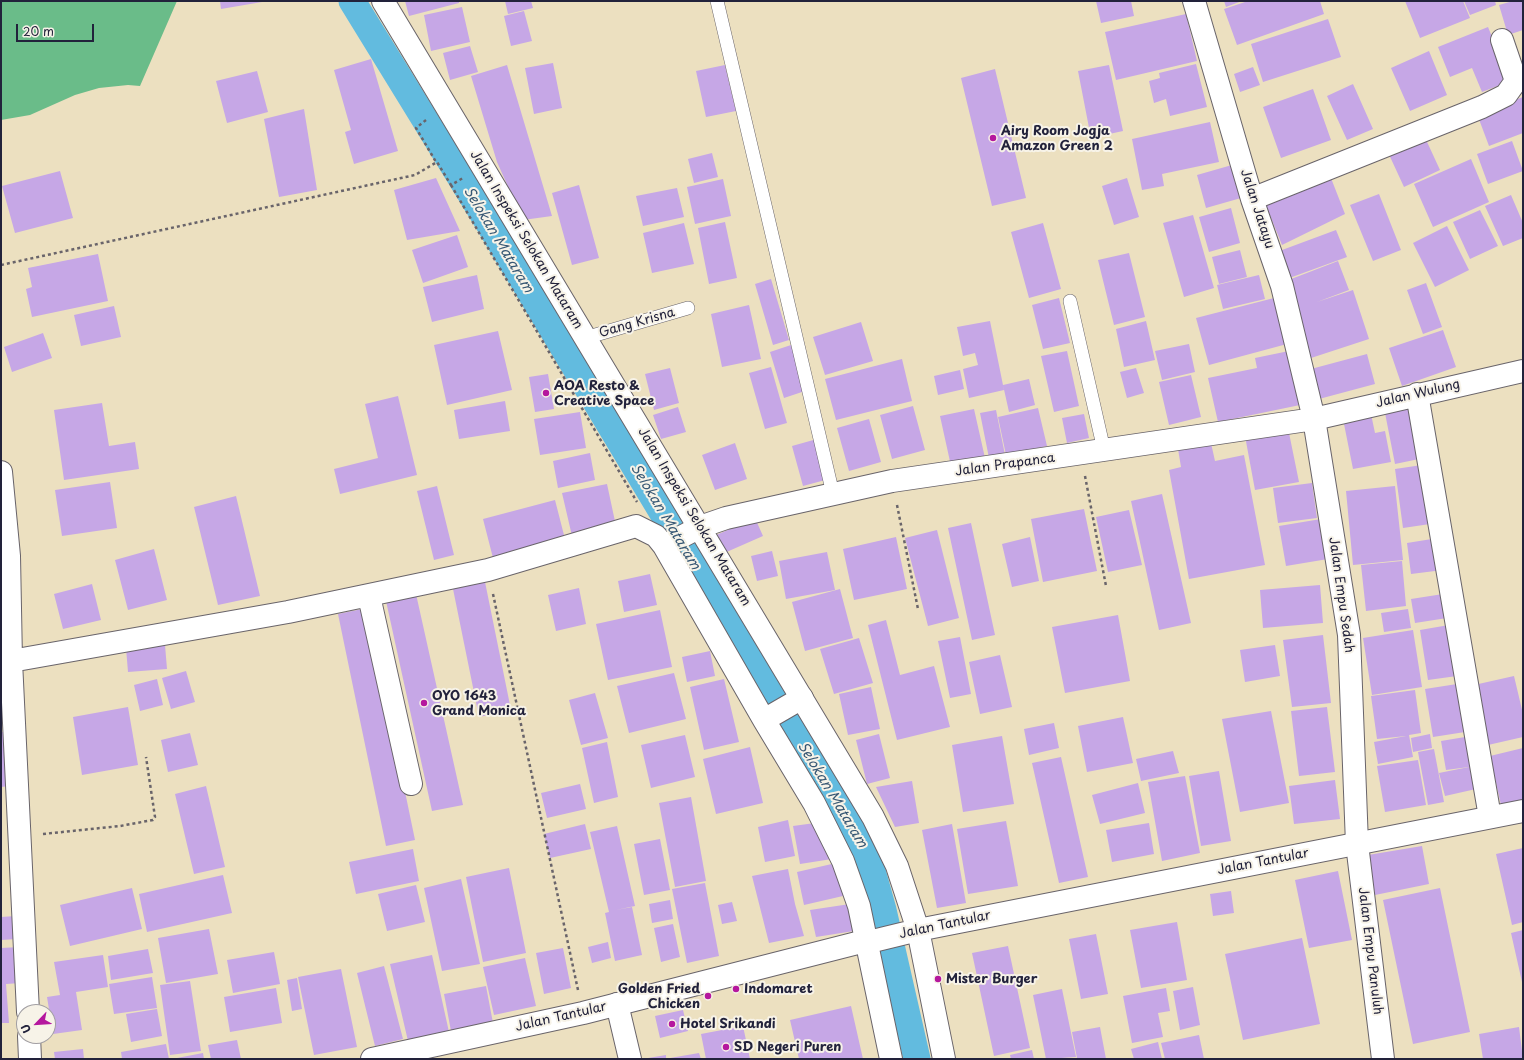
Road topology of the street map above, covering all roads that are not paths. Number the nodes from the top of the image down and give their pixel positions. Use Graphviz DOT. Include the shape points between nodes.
graph roads {
  1 [pos="383,1"];
  2 [pos="717,1"];
  3 [pos="1194,1"];
  4 [pos="1502,40"];
  5 [pos="1252,199"];
  6 [pos="1070,301"];
  7 [pos="688,308"];
  8 [pos="585,338"];
  9 [pos="1523,371"];
  10 [pos="1416,394"];
  11 [pos="1314,419"];
  12 [pos="1104,450"];
  13 [pos="1,472"];
  14 [pos="833,494"];
  15 [pos="694,530"];
  16 [pos="663,542"];
  17 [pos="369,596"];
  18 [pos="11,661"];
  19 [pos="7,700"];
  20 [pos="783,709"];
  21 [pos="411,784"];
  22 [pos="1523,811"];
  23 [pos="1490,817"];
  24 [pos="1357,844"];
  25 [pos="912,931"];
  26 [pos="871,940"];
  27 [pos="28,1004"];
  28 [pos="617,1004"];
  29 [pos="29,1044"];
  30 [pos="30,1059"];
  31 [pos="372,1059"];
  32 [pos="630,1059"];
  33 [pos="891,1059"];
  34 [pos="944,1059"];
  35 [pos="1383,1059"];
  1 -- 8 [label="street, Jalan Inspeksi Selokan Mataram"];
  2 -- 14 [label="lane"];
  3 -- 5 [label="street, Jalan Jatayu"];
  4 -- 5 [label="street" via="1516,81 1506,95 1482,107"];
  5 -- 11 [label="street, Jalan Jatayu" via="1282,286"];
  6 -- 12 [label="lane"];
  7 -- 8 [label="lane, Gang Krisna"];
  8 -- 15 [label="street, Jalan Inspeksi Selokan Mataram"];
  9 -- 10 [label="street, Jalan Wulung"];
  10 -- 11 [label="street, Jalan Wulung"];
  10 -- 23 [label="street"];
  11 -- 12 [label="street, Jalan Prapanca"];
  11 -- 24 [label="street, Jalan Empu Sedah" via="1349,635"];
  12 -- 14 [label="street, Jalan Prapanca" via="892,481"];
  13 -- 18 [label="street" via="9,556"];
  14 -- 15 [label="street, Jalan Prapanca" via="726,518"];
  15 -- 16 [label="street, Jalan Prapanca"];
  15 -- 20 [label="street, Jalan Inspeksi Selokan Mataram"];
  16 -- 17 [label="street" via="636,526 488,570"];
  16 -- 20 [label="street"];
  17 -- 18 [label="street"];
  17 -- 21 [label="street"];
  18 -- 19 [label="street"];
  19 -- 27 [label="street" via="19,836"];
  20 -- 25 [label="street, Jalan Inspeksi Selokan Mataram" via="873,817 897,866"];
  20 -- 26 [label="street" via="814,803 843,861"];
  22 -- 23 [label="street, Jalan Tantular"];
  23 -- 24 [label="street, Jalan Tantular"];
  24 -- 25 [label="street, Jalan Tantular"];
  24 -- 35 [label="street, Jalan Empu Panuluh"];
  25 -- 26 [label="street, Jalan Tantular"];
  25 -- 34 [label="street, Jalan Inspeksi Selokan Mataram"];
  26 -- 28 [label="street, Jalan Tantular"];
  26 -- 33 [label="street"];
  28 -- 31 [label="street, Jalan Tantular"];
  28 -- 32 [label="street"];
  29 -- 30 [label="street"];
}
